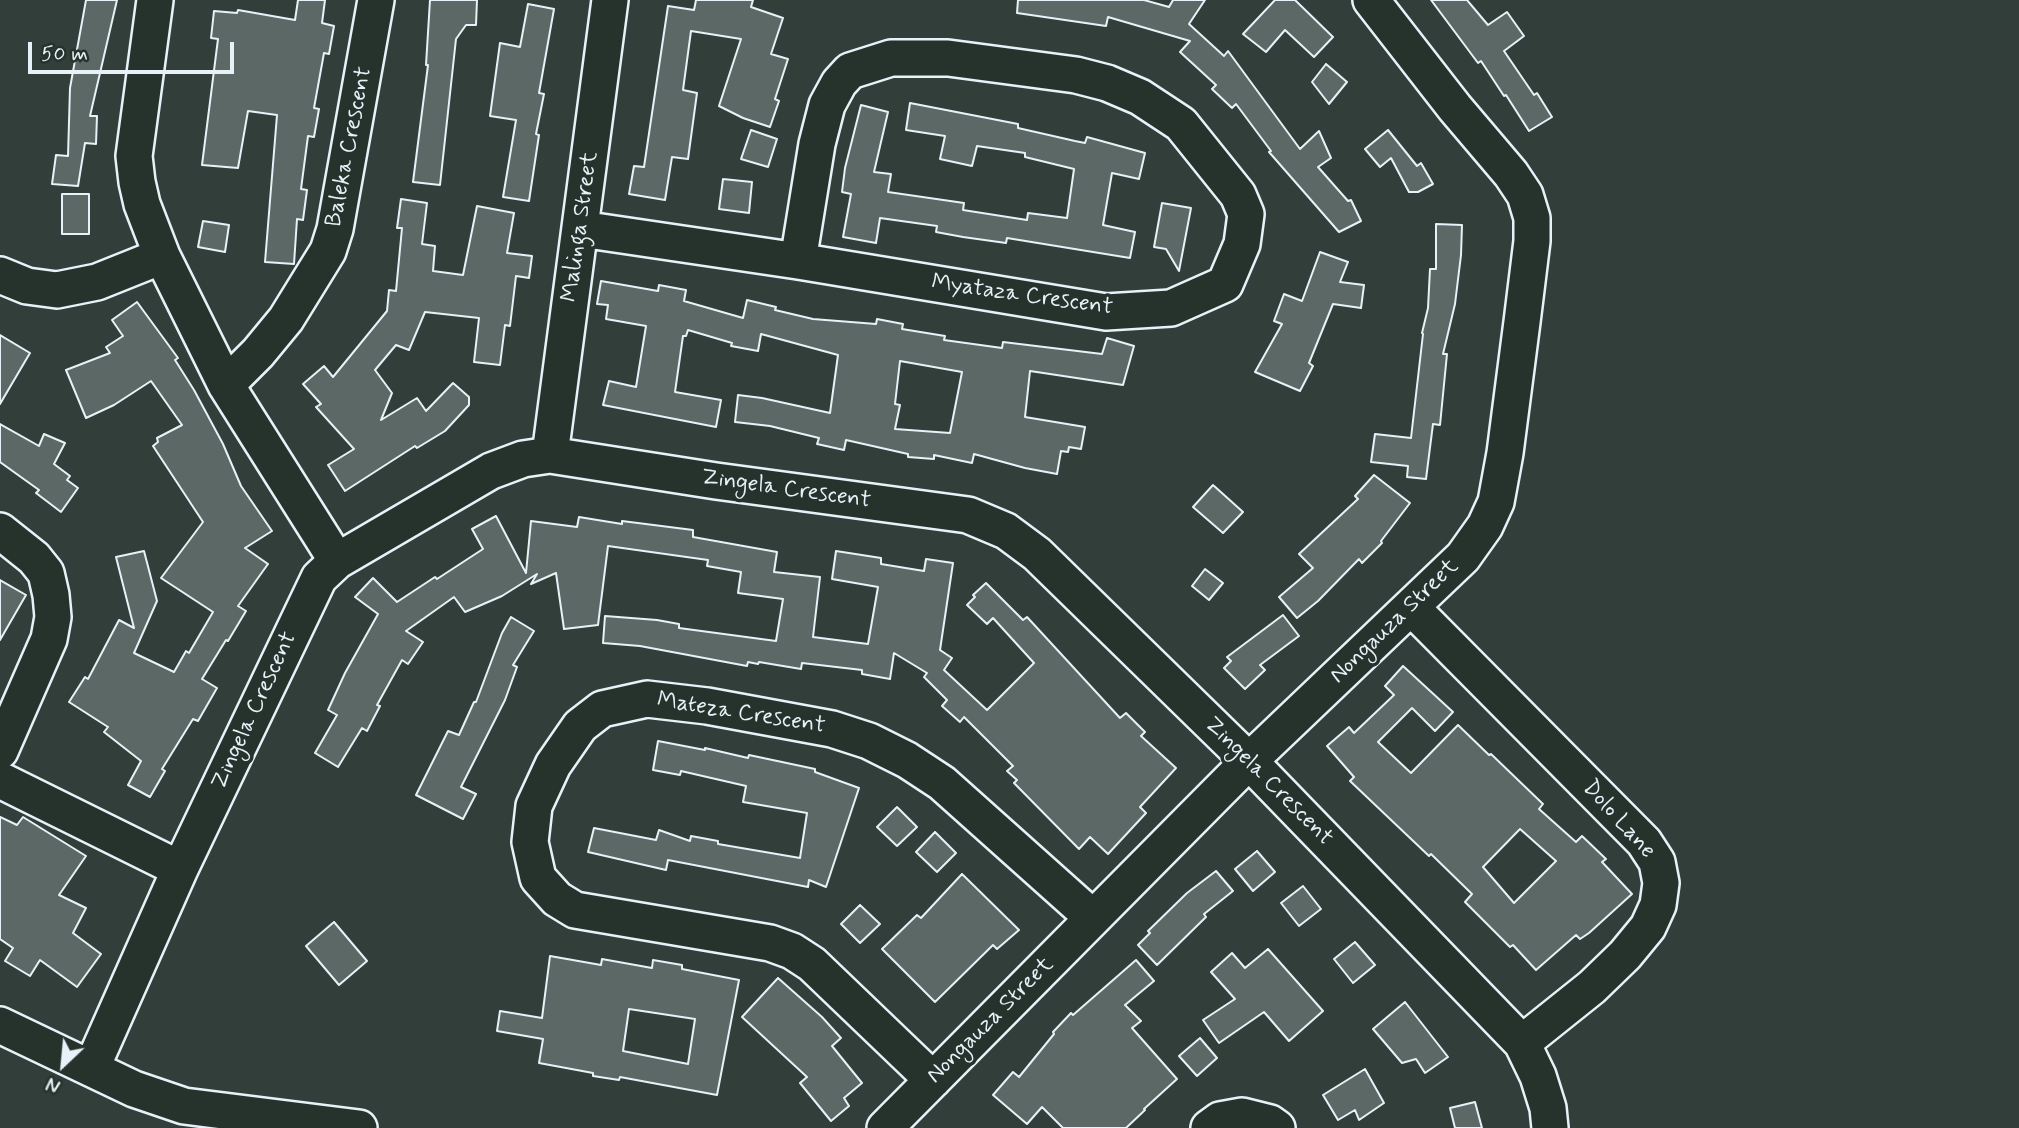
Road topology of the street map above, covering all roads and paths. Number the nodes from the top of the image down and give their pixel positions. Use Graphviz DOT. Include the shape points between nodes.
graph roads {
  1 [pos="155,0"];
  2 [pos="376,0"];
  3 [pos="610,0"];
  4 [pos="1371,0"];
  5 [pos="581,229"];
  6 [pos="162,256"];
  7 [pos="798,261"];
  8 [pos="0,275"];
  9 [pos="226,385"];
  10 [pos="550,455"];
  11 [pos="0,531"];
  12 [pos="337,561"];
  13 [pos="1411,607"];
  14 [pos="0,751"];
  15 [pos="1250,761"];
  16 [pos="0,780"];
  17 [pos="180,869"];
  18 [pos="1093,918"];
  19 [pos="0,1025"];
  20 [pos="1522,1043"];
  21 [pos="92,1067"];
  22 [pos="933,1080"];
  23 [pos="359,1128"];
  24 [pos="885,1128"];
  25 [pos="1209,1128"];
  26 [pos="1276,1128"];
  27 [pos="1550,1128"];
  1 -- 6 [label="street" via="134,156 142,204"];
  2 -- 9 [label="street, Baleka Crescent" via="328,251 286,319"];
  3 -- 5 [label="street, Malinga Street"];
  4 -- 13 [label="street, Nongauza Street" via="1511,174 1525,195 1532,218 1496,502 1463,557"];
  5 -- 7 [label="street, Myataza Crescent"];
  5 -- 10 [label="street, Malinga Street"];
  6 -- 8 [label="street" via="74,288 42,290"];
  6 -- 9 [label="street"];
  7 -- 7 [label="street, Myataza Crescent" via="827,105 850,71 891,58 948,58 1041,70 1076,75 1129,92 1181,124 1238,195 1245,214 1242,244 1225,284 1171,308 1106,312"];
  9 -- 12 [label="street"];
  10 -- 12 [label="street, Zingela Crescent" via="491,471"];
  10 -- 15 [label="street, Zingela Crescent" via="968,515 1006,531 1047,564"];
  11 -- 14 [label="street" via="46,573 53,617 49,639"];
  12 -- 17 [label="street, Zingela Crescent" via="319,578 306,602"];
  13 -- 15 [label="street, Nongauza Street"];
  13 -- 20 [label="street, Dolo Lane" via="1644,842 1657,862 1661,883 1658,905 1648,927 1592,987"];
  15 -- 18 [label="street, Nongauza Street"];
  15 -- 20 [label="street, Zingela Crescent"];
  16 -- 17 [label="street"];
  17 -- 21 [label="street, Zingela Crescent"];
  18 -- 22 [label="street, Nongauza Street"];
  18 -- 22 [label="street, Mateza Crescent" via="942,783 869,741 832,729 647,699 602,709 580,726 553,765 534,806 530,842 538,878 557,900 575,910 770,943 792,951 812,964"];
  19 -- 21 [label="street"];
  20 -- 27 [label="street, Zingela Crescent" via="1538,1076"];
  21 -- 23 [label="street" via="184,1106"];
  22 -- 24 [label="street, Nongauza Street"];
  25 -- 26 [label="street" via="1220,1120 1242,1116"];
}
